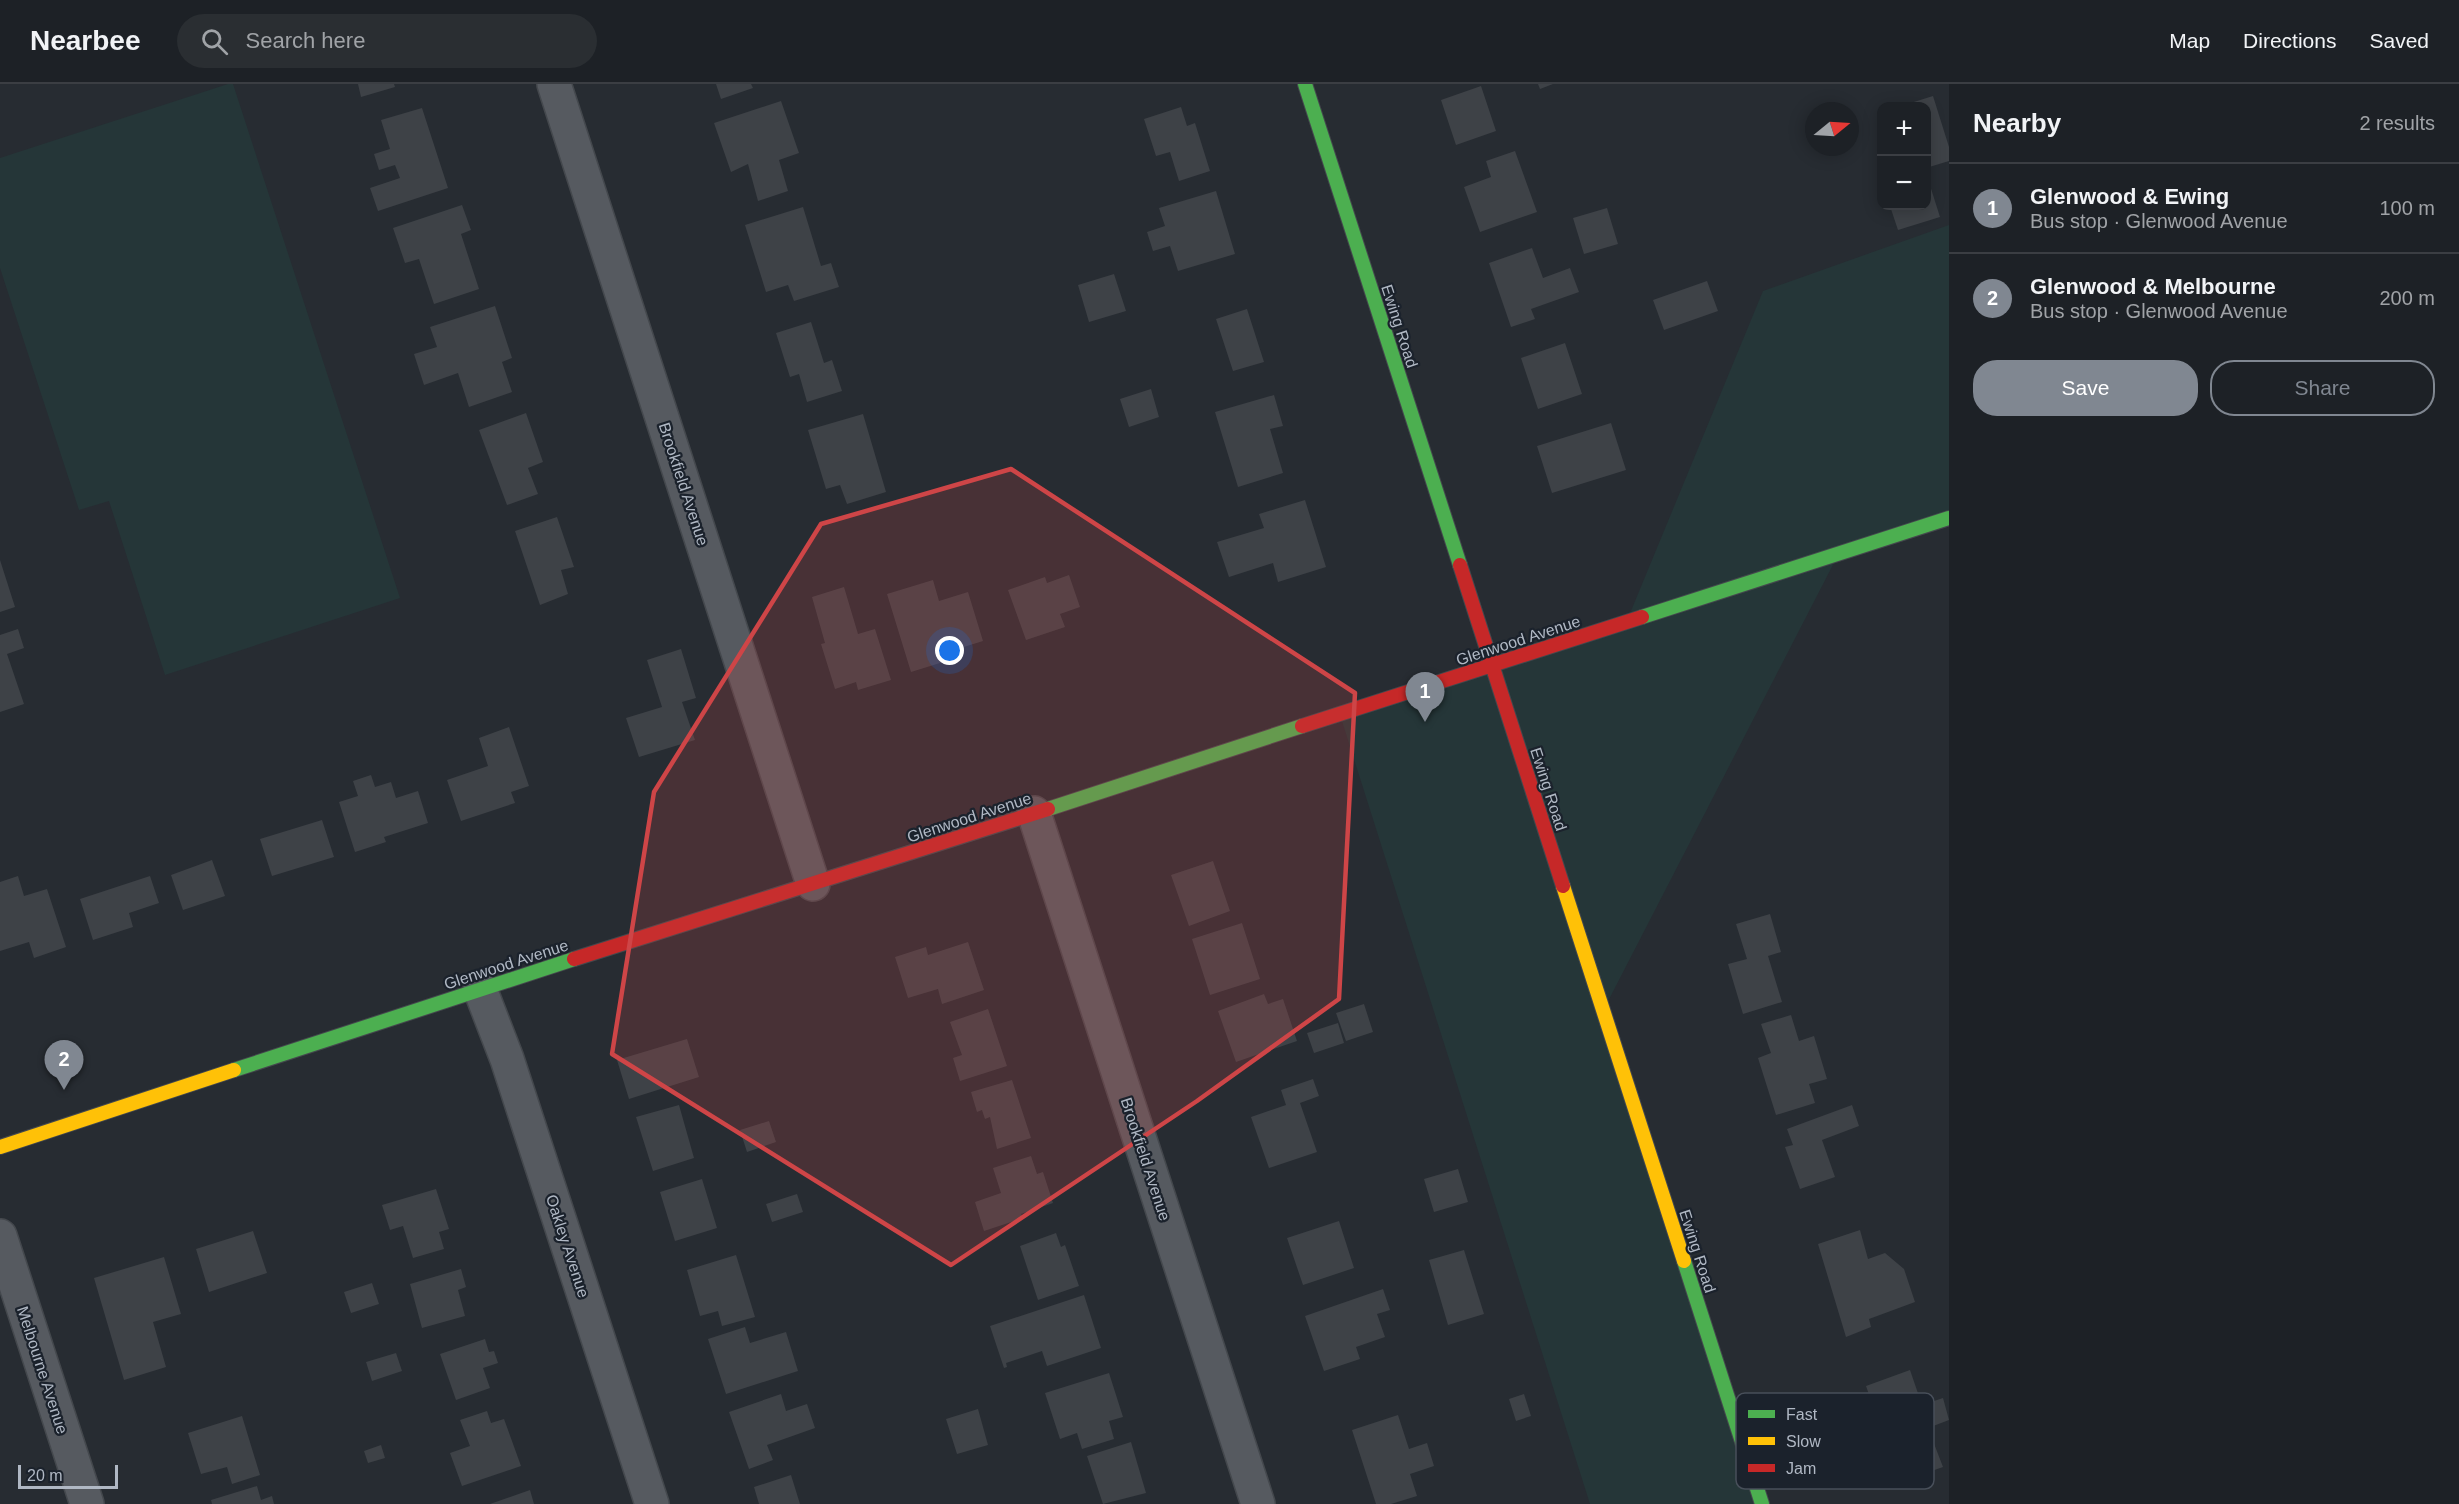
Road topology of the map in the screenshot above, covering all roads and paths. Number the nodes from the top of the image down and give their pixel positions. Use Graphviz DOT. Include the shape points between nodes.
graph roads {
  1 [pos="554,84"];
  2 [pos="1305,84"];
  3 [pos="1949,518"];
  4 [pos="1492,666"];
  5 [pos="1034,813"];
  6 [pos="813,884"];
  7 [pos="480,989"];
  8 [pos="0,1147"];
  9 [pos="0,1236"];
  10 [pos="1736,1423"];
  11 [pos="1757,1489"];
  12 [pos="87,1504"];
  13 [pos="652,1504"];
  14 [pos="1258,1504"];
  15 [pos="1762,1504"];
  1 -- 6 [label="street, Brookfield Avenue"];
  2 -- 4 [label="street, Ewing Road"];
  3 -- 4 [label="street, Glenwood Avenue"];
  4 -- 5 [label="street, Glenwood Avenue"];
  4 -- 10 [label="street, Ewing Road"];
  5 -- 6 [label="street, Glenwood Avenue"];
  5 -- 14 [label="street, Brookfield Avenue"];
  6 -- 7 [label="street, Glenwood Avenue"];
  7 -- 8 [label="street, Glenwood Avenue"];
  7 -- 13 [label="street, Oakley Avenue" via="507,1059"];
  9 -- 12 [label="street, Melbourne Avenue"];
  11 -- 15 [label="street, Ewing Road"];
}
